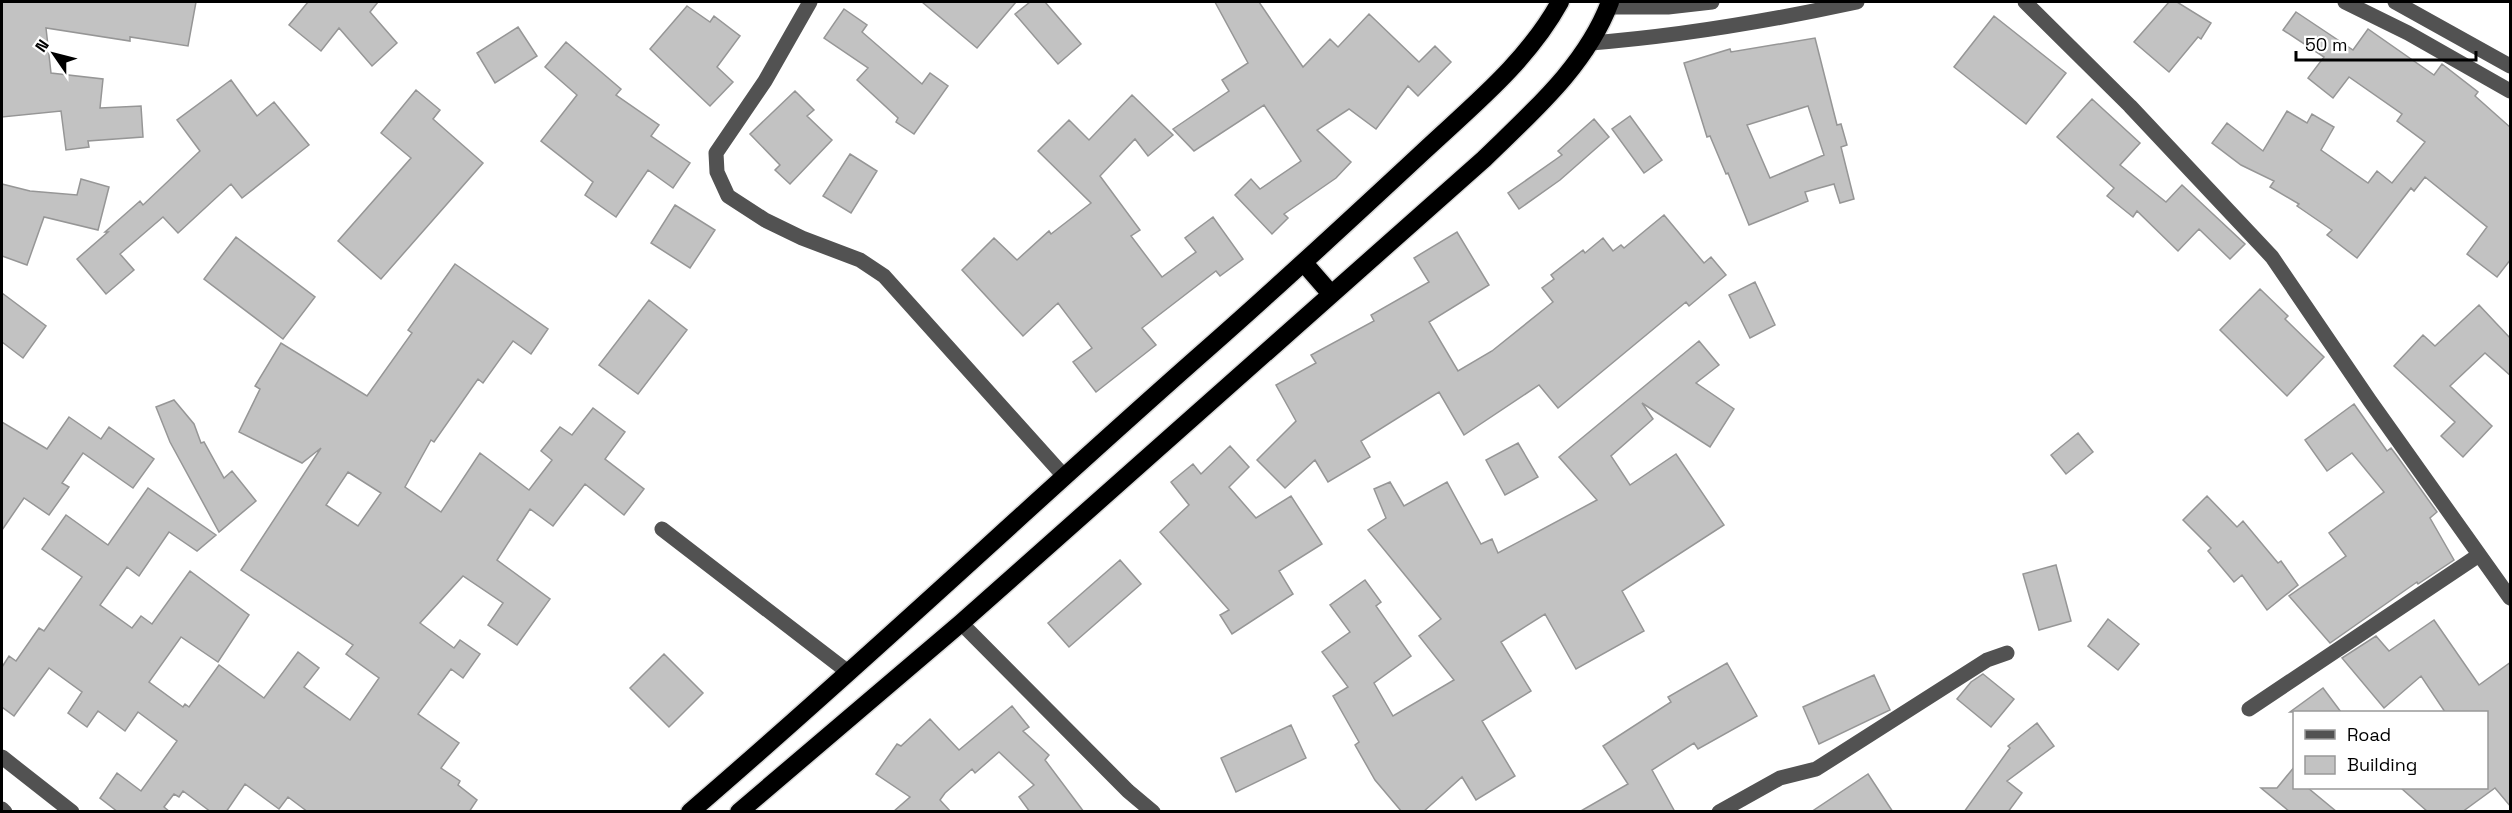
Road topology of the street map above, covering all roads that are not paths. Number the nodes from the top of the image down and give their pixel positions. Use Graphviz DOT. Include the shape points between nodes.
graph roads {
  1 [pos="810,2"];
  2 [pos="1560,2"];
  3 [pos="1712,2"];
  4 [pos="1857,2"];
  5 [pos="2025,2"];
  6 [pos="2345,2"];
  7 [pos="2395,2"];
  8 [pos="1609,4"];
  9 [pos="1591,43"];
  10 [pos="2511,66"];
  11 [pos="2511,91"];
  12 [pos="1304,263"];
  13 [pos="1331,294"];
  14 [pos="1063,475"];
  15 [pos="662,529"];
  16 [pos="2479,555"];
  17 [pos="2511,598"];
  18 [pos="961,623"];
  19 [pos="2007,653"];
  20 [pos="848,672"];
  21 [pos="2248,709"];
  22 [pos="2,757"];
  23 [pos="72,812"];
  24 [pos="690,812"];
  25 [pos="739,812"];
  26 [pos="1153,812"];
  27 [pos="1719,812"];
  1 -- 14 [label="street" via="765,81 716,153 717,172 728,196 765,220 839,250 884,276"];
  2 -- 12 [label="highway" via="1515,65"];
  3 -- 8 [label="street" via="1668,7"];
  4 -- 9 [label="street" via="1774,19"];
  5 -- 16 [label="street" via="2272,256"];
  6 -- 11 [label="street"];
  7 -- 10 [label="street"];
  8 -- 9 [label="highway"];
  9 -- 13 [label="highway" via="1564,77 1492,151"];
  12 -- 13 [label="highway"];
  12 -- 14 [label="highway"];
  13 -- 18 [label="highway"];
  14 -- 20 [label="highway"];
  15 -- 20 [label="street"];
  16 -- 17 [label="street"];
  16 -- 21 [label="street"];
  18 -- 25 [label="highway"];
  18 -- 26 [label="street"];
  19 -- 27 [label="street" via="1987,660 1816,769 1780,778"];
  20 -- 24 [label="highway"];
  22 -- 23 [label="street"];
}
